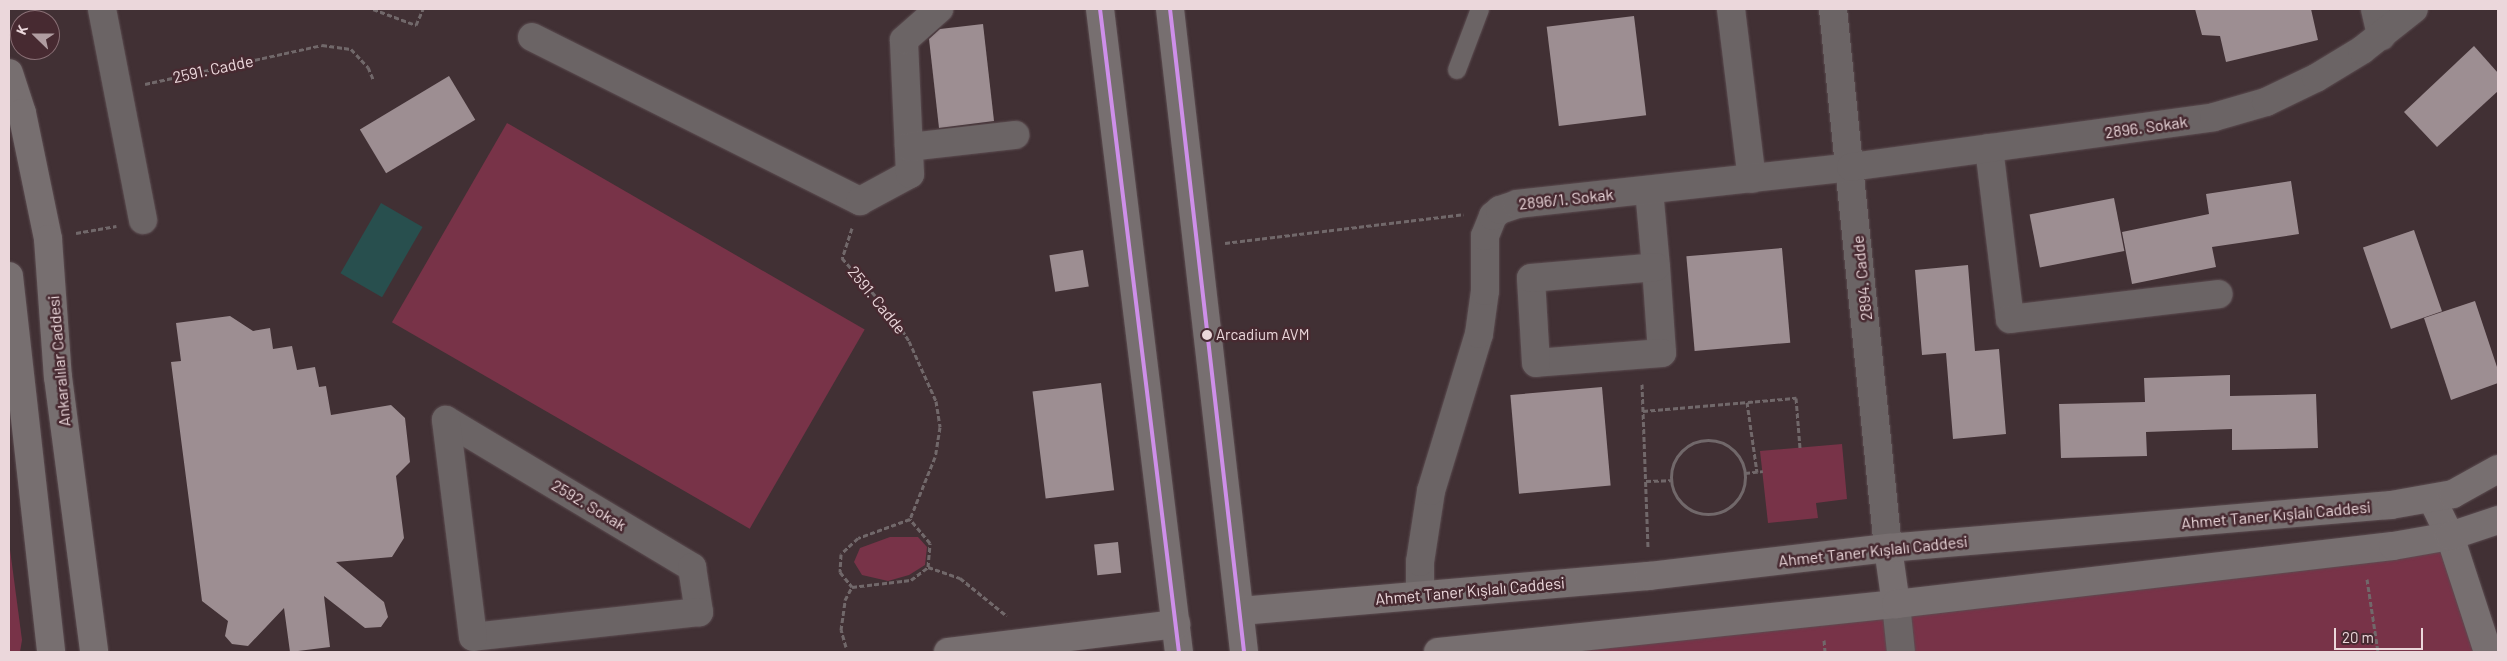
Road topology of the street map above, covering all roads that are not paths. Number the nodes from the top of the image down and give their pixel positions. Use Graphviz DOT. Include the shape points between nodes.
graph roads {
  1 [pos="102,9"];
  2 [pos="939,9"];
  3 [pos="1100,9"];
  4 [pos="1170,9"];
  5 [pos="1480,9"];
  6 [pos="1731,9"];
  7 [pos="1833,9"];
  8 [pos="2376,9"];
  9 [pos="2414,9"];
  10 [pos="2381,36"];
  11 [pos="532,37"];
  12 [pos="1457,70"];
  13 [pos="9,73"];
  14 [pos="1015,135"];
  15 [pos="909,147"];
  16 [pos="1990,148"];
  17 [pos="1850,167"];
  18 [pos="1752,178"];
  19 [pos="1649,190"];
  20 [pos="144,220"];
  21 [pos="1656,267"];
  22 [pos="9,276"];
  23 [pos="2219,294"];
  24 [pos="2498,469"];
  25 [pos="2473,485"];
  26 [pos="2432,499"];
  27 [pos="2497,525"];
  28 [pos="2450,536"];
  29 [pos="1888,548"];
  30 [pos="1420,595"];
  31 [pos="1896,604"];
  32 [pos="1240,611"];
  33 [pos="1176,624"];
  34 [pos="548,640"];
  35 [pos="51,652"];
  36 [pos="94,652"];
  37 [pos="948,652"];
  38 [pos="1179,652"];
  39 [pos="1244,652"];
  40 [pos="1438,652"];
  41 [pos="1901,652"];
  42 [pos="2488,652"];
  1 -- 20 [label="street"];
  2 -- 15 [label="street" via="904,40"];
  3 -- 33 [label="street"];
  4 -- 32 [label="street"];
  5 -- 12 [label="lane"];
  6 -- 18 [label="street"];
  7 -- 17 [label="street, 2894. Cadde"];
  8 -- 10 [label="street"];
  9 -- 10 [label="street, 2896. Sokak"];
  10 -- 16 [label="street, 2896. Sokak" via="2292,91 2241,110"];
  11 -- 15 [label="street" via="860,201 910,174"];
  13 -- 36 [label="street, Ankaralılar Caddesi" via="22,112 48,239 58,378"];
  14 -- 15 [label="street"];
  16 -- 17 [label="street, 2896. Sokak"];
  16 -- 23 [label="street" via="2010,319"];
  17 -- 18 [label="street, 2896/1. Sokak"];
  17 -- 29 [label="street, 2894. Cadde"];
  18 -- 19 [label="street, 2896/1. Sokak"];
  19 -- 21 [label="street"];
  19 -- 30 [label="street, 2896/1. Sokak" via="1517,204 1493,216 1485,236 1485,290 1479,334 1427,509 1420,562"];
  21 -- 21 [label="street" via="1662,352 1536,363 1531,278"];
  22 -- 35 [label="street"];
  24 -- 25 [label="street, Ahmet Taner Kışlalı Caddesi"];
  25 -- 26 [label="street, Ahmet Taner Kışlalı Caddesi"];
  25 -- 27 [label="street"];
  26 -- 28 [label="street"];
  26 -- 29 [label="street, Ahmet Taner Kışlalı Caddesi"];
  27 -- 28 [label="street"];
  28 -- 31 [label="street"];
  28 -- 42 [label="street"];
  29 -- 30 [label="street, Ahmet Taner Kışlalı Caddesi" via="1649,576"];
  29 -- 31 [label="street"];
  30 -- 32 [label="street, Ahmet Taner Kışlalı Caddesi"];
  31 -- 40 [label="street"];
  31 -- 41 [label="street"];
  32 -- 39 [label="street"];
  33 -- 37 [label="street"];
  33 -- 38 [label="street"];
  34 -- 34 [label="street, 2592. Sokak" via="473,637 446,420 692,567 699,612"];
}
